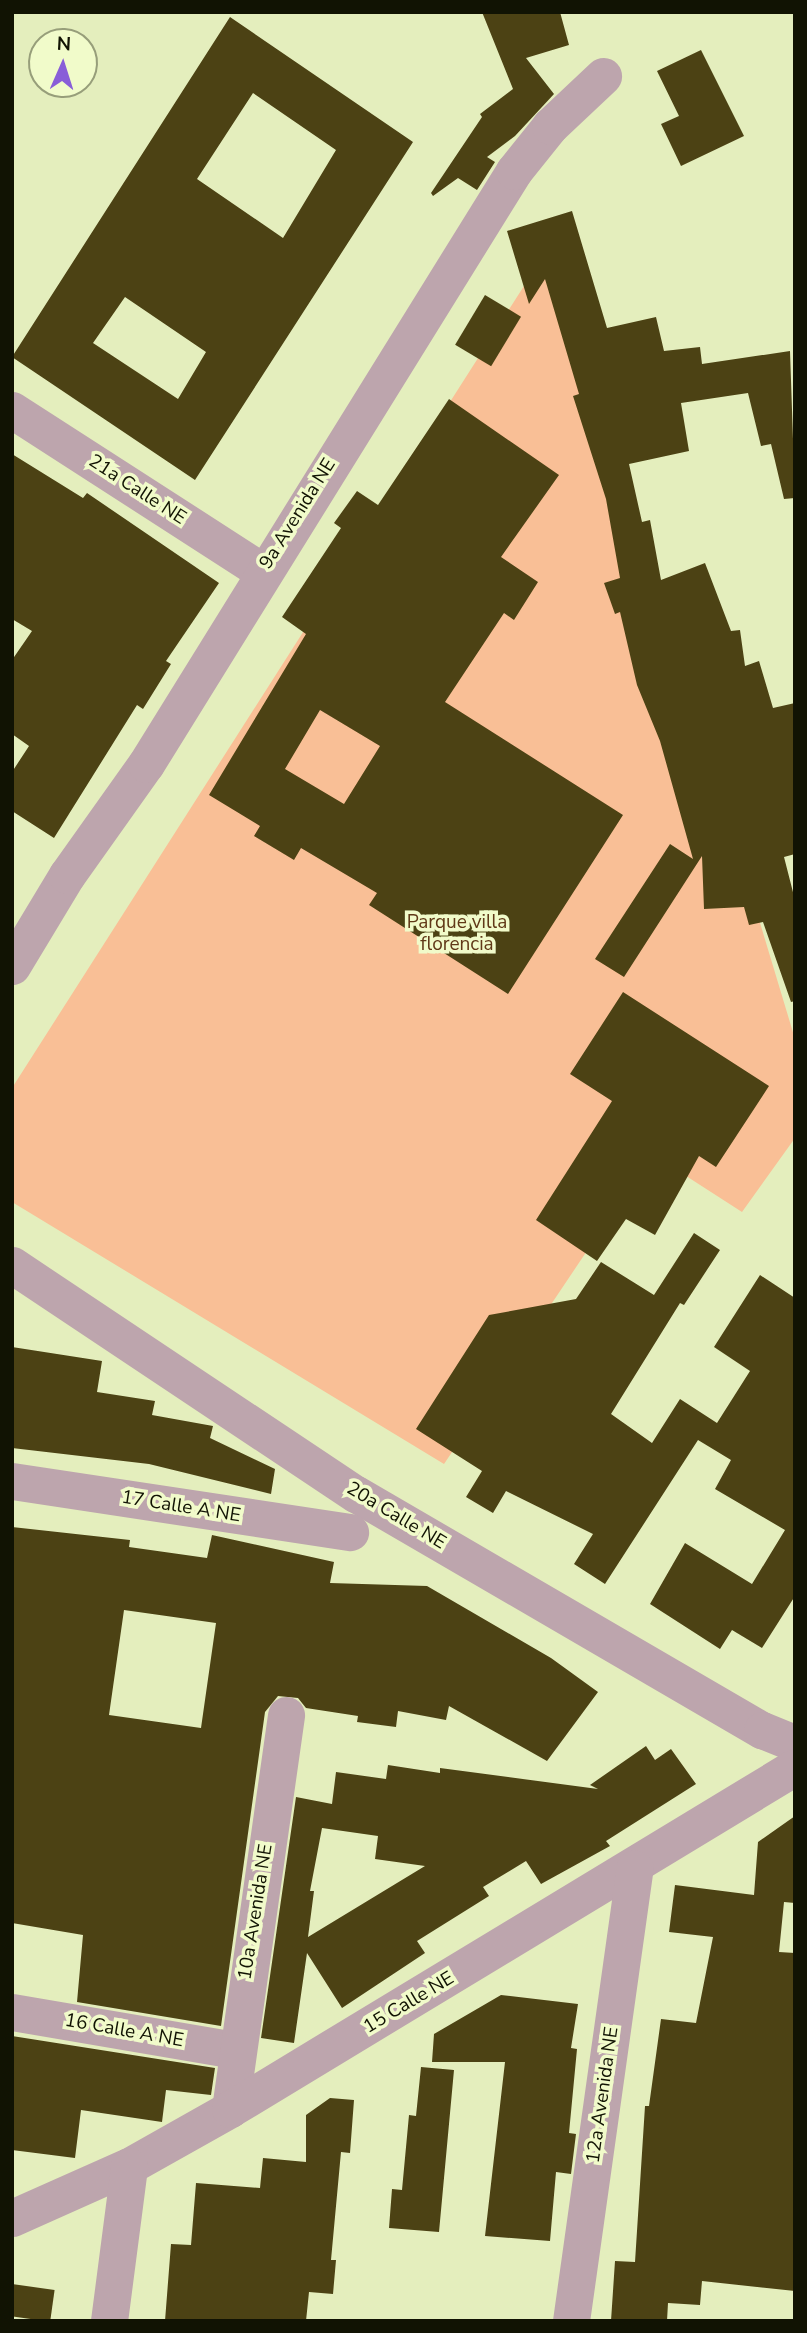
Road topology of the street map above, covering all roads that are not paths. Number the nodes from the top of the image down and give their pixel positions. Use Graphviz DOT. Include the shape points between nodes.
graph roads {
  1 [pos="603,76"];
  2 [pos="12,410"];
  3 [pos="262,571"];
  4 [pos="12,965"];
  5 [pos="12,1265"];
  6 [pos="12,1481"];
  7 [pos="350,1532"];
  8 [pos="286,1715"];
  9 [pos="795,1743"];
  10 [pos="795,1767"];
  11 [pos="635,1868"];
  12 [pos="12,2012"];
  13 [pos="235,2050"];
  14 [pos="230,2109"];
  15 [pos="129,2166"];
  16 [pos="12,2218"];
  17 [pos="109,2321"];
  18 [pos="571,2321"];
  1 -- 3 [label="street, 9a Avenida NE" via="550,126 514,171"];
  2 -- 3 [label="street, 21a Calle NE"];
  3 -- 4 [label="street, 9a Avenida NE" via="146,764 67,875"];
  5 -- 9 [label="street, 20a Calle NE" via="356,1494 762,1730"];
  6 -- 7 [label="street, 17 Calle A NE"];
  8 -- 13 [label="street, 10a Avenida NE"];
  10 -- 11 [label="street, 15 Calle NE"];
  11 -- 14 [label="street, 15 Calle NE"];
  11 -- 18 [label="street, 12a Avenida NE"];
  12 -- 13 [label="street, 16 Calle A NE"];
  13 -- 14 [label="street, 10a Avenida NE"];
  14 -- 15 [label="street, 15 Calle NE"];
  15 -- 16 [label="street, 15 Calle NE"];
  15 -- 17 [label="street"];
}
